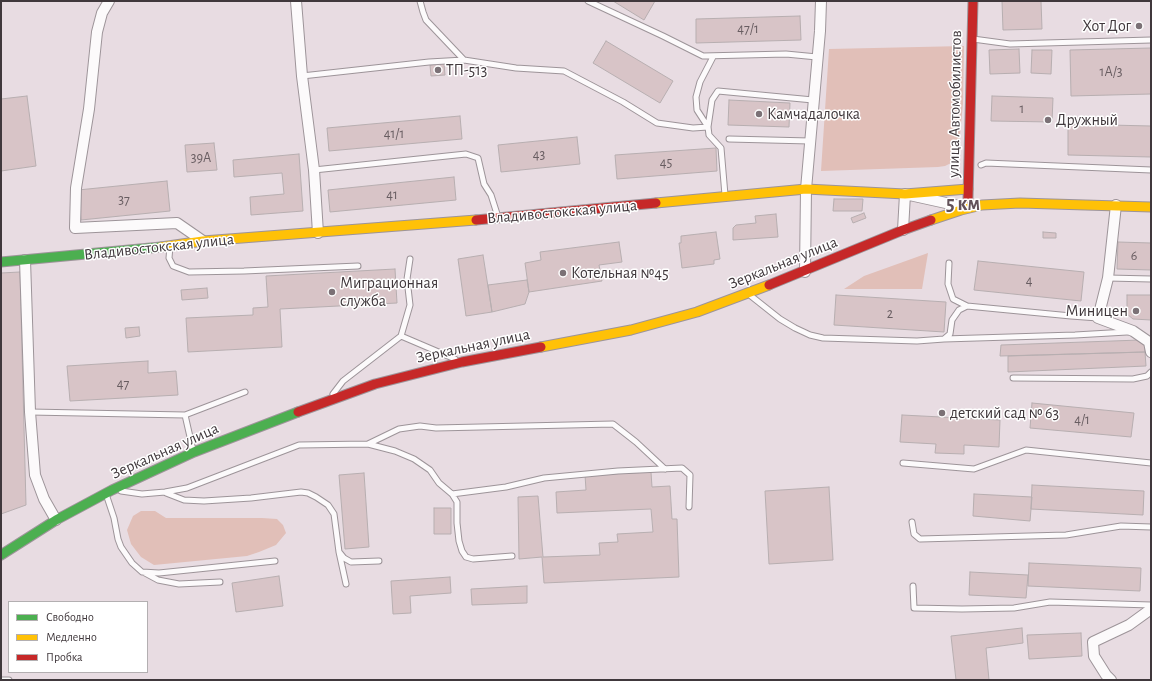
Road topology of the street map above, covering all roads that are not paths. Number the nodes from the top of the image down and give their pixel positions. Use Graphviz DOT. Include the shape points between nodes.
graph roads {
  1 [pos="109,1"];
  2 [pos="296,1"];
  3 [pos="420,1"];
  4 [pos="588,1"];
  5 [pos="821,1"];
  6 [pos="973,1"];
  7 [pos="972,39"];
  8 [pos="1151,40"];
  9 [pos="713,57"];
  10 [pos="817,57"];
  11 [pos="464,60"];
  12 [pos="302,76"];
  13 [pos="813,100"];
  14 [pos="708,127"];
  15 [pos="730,139"];
  16 [pos="810,141"];
  17 [pos="980,165"];
  18 [pos="314,170"];
  19 [pos="1151,170"];
  20 [pos="806,189"];
  21 [pos="968,189"];
  22 [pos="905,194"];
  23 [pos="725,197"];
  24 [pos="1116,205"];
  25 [pos="1151,207"];
  26 [pos="968,208"];
  27 [pos="499,218"];
  28 [pos="903,230"];
  29 [pos="318,232"];
  30 [pos="203,241"];
  31 [pos="170,246"];
  32 [pos="410,259"];
  33 [pos="25,260"];
  34 [pos="1,262"];
  35 [pos="949,263"];
  36 [pos="358,266"];
  37 [pos="805,272"];
  38 [pos="1108,278"];
  39 [pos="1151,279"];
  40 [pos="748,294"];
  41 [pos="967,306"];
  42 [pos="1098,318"];
  43 [pos="1133,332"];
  44 [pos="401,336"];
  45 [pos="944,339"];
  46 [pos="1151,352"];
  47 [pos="462,362"];
  48 [pos="1151,372"];
  49 [pos="1012,378"];
  50 [pos="245,392"];
  51 [pos="327,401"];
  52 [pos="30,412"];
  53 [pos="185,415"];
  54 [pos="368,444"];
  55 [pos="194,452"];
  56 [pos="903,462"];
  57 [pos="1151,463"];
  58 [pos="665,469"];
  59 [pos="109,492"];
  60 [pos="165,492"];
  61 [pos="452,494"];
  62 [pos="689,507"];
  63 [pos="56,520"];
  64 [pos="912,522"];
  65 [pos="1151,527"];
  66 [pos="340,552"];
  67 [pos="1,555"];
  68 [pos="512,556"];
  69 [pos="379,560"];
  70 [pos="274,561"];
  71 [pos="142,572"];
  72 [pos="220,582"];
  73 [pos="346,584"];
  74 [pos="913,586"];
  75 [pos="1151,605"];
  76 [pos="1151,609"];
  77 [pos="1,680"];
  78 [pos="9,680"];
  79 [pos="1111,680"];
  1 -- 30 [label="street" via="102,13 97,32 89,109 76,188 75,228 177,223"];
  2 -- 12 [label="street"];
  3 -- 11 [label="lane" via="426,20"];
  4 -- 9 [label="lane" via="703,56"];
  5 -- 10 [label="street"];
  6 -- 7 [label="main road, улица Автомобилистов"];
  7 -- 8 [label="lane" via="1010,44"];
  7 -- 21 [label="main road, улица Автомобилистов"];
  9 -- 10 [label="lane" via="786,54"];
  9 -- 14 [label="lane" via="700,82 696,97 697,110"];
  10 -- 13 [label="street"];
  11 -- 12 [label="lane"];
  11 -- 14 [label="lane" via="516,68 564,71 657,123 693,128"];
  12 -- 18 [label="street"];
  13 -- 14 [label="lane" via="718,91 712,100"];
  13 -- 16 [label="street"];
  14 -- 23 [label="lane" via="709,135 721,148"];
  15 -- 16 [label="lane"];
  16 -- 20 [label="street"];
  17 -- 19 [label="lane" via="986,163"];
  18 -- 27 [label="lane" via="466,154 478,158 484,184 492,195"];
  18 -- 29 [label="street"];
  20 -- 22 [label="main road, Владивостокская улица"];
  20 -- 23 [label="main road, Владивостокская улица"];
  20 -- 37 [label="street"];
  21 -- 22 [label="main road, Владивостокская улица"];
  21 -- 26 [label="main road, улица Автомобилистов"];
  22 -- 26 [label="street, Владивостокская улица"];
  22 -- 28 [label="street"];
  23 -- 27 [label="main road, Владивостокская улица"];
  24 -- 25 [label="main road, Зеркальная улица"];
  24 -- 26 [label="main road, Зеркальная улица" via="1020,203"];
  24 -- 38 [label="street"];
  26 -- 28 [label="main road, Зеркальная улица"];
  27 -- 29 [label="main road, Владивостокская улица"];
  28 -- 37 [label="main road, Зеркальная улица"];
  29 -- 30 [label="main road, Владивостокская улица"];
  30 -- 31 [label="main road, Владивостокская улица"];
  31 -- 33 [label="main road, Владивостокская улица"];
  31 -- 36 [label="lane" via="169,258 173,266 189,272"];
  32 -- 44 [label="lane" via="407,279 410,305"];
  33 -- 34 [label="main road, Владивостокская улица"];
  33 -- 52 [label="street"];
  35 -- 41 [label="lane" via="948,284 953,299"];
  37 -- 40 [label="main road, Зеркальная улица"];
  38 -- 39 [label="lane"];
  38 -- 42 [label="street"];
  40 -- 45 [label="lane" via="795,328 823,338 917,341"];
  40 -- 47 [label="main road, Зеркальная улица" via="697,312 631,330"];
  41 -- 42 [label="lane"];
  41 -- 45 [label="lane" via="959,310 952,320 950,334"];
  42 -- 43 [label="street"];
  43 -- 45 [label="lane"];
  43 -- 46 [label="street" via="1149,342"];
  44 -- 47 [label="lane"];
  44 -- 51 [label="lane" via="343,381"];
  47 -- 51 [label="main road, Зеркальная улица" via="376,384"];
  48 -- 49 [label="lane" via="1147,376 1133,379"];
  50 -- 53 [label="lane"];
  51 -- 55 [label="main road, Зеркальная улица"];
  52 -- 53 [label="lane"];
  52 -- 63 [label="street" via="35,475"];
  53 -- 55 [label="lane"];
  54 -- 58 [label="lane" via="399,429 420,426 436,428 613,424"];
  54 -- 60 [label="lane" via="299,444 187,488"];
  54 -- 61 [label="lane" via="414,459 430,470 439,483"];
  55 -- 59 [label="main road, Зеркальная улица"];
  56 -- 57 [label="lane" via="974,469 1026,450"];
  58 -- 61 [label="lane" via="544,478 506,487"];
  58 -- 62 [label="lane" via="682,468 690,475"];
  59 -- 60 [label="lane"];
  59 -- 63 [label="main road, Зеркальная улица"];
  59 -- 71 [label="lane" via="121,547"];
  60 -- 66 [label="lane" via="184,500 204,501 308,493 328,505 334,514"];
  61 -- 68 [label="lane" via="457,502 459,541 464,554 470,559"];
  63 -- 67 [label="main road, Зеркальная улица"];
  64 -- 65 [label="lane" via="914,534 920,539 1066,535 1121,526"];
  66 -- 69 [label="lane" via="351,562"];
  66 -- 73 [label="lane"];
  70 -- 71 [label="lane" via="158,573"];
  71 -- 72 [label="lane" via="158,580 180,584"];
  74 -- 75 [label="lane" via="914,608 1014,608 1050,602"];
  76 -- 79 [label="street" via="1128,625 1093,642 1094,656"];
  77 -- 78 [label="lane"];
}
